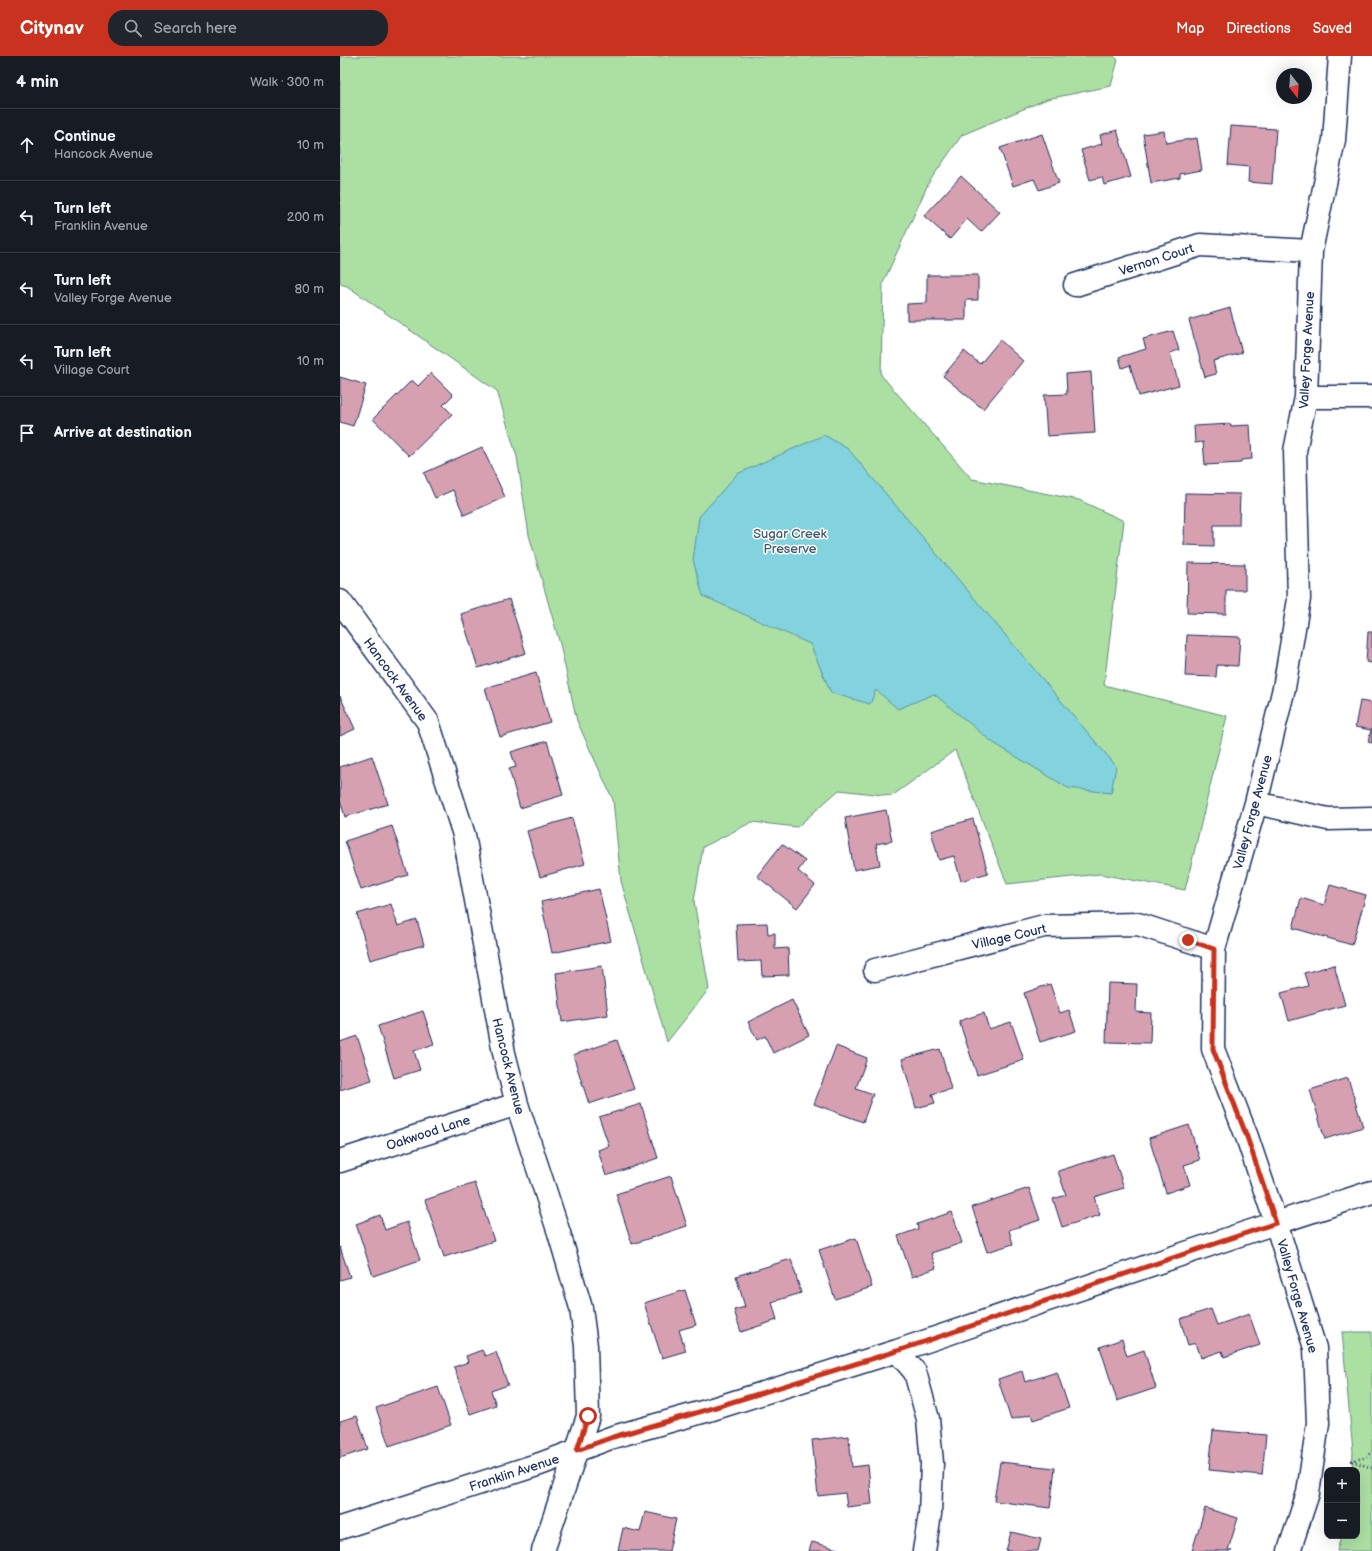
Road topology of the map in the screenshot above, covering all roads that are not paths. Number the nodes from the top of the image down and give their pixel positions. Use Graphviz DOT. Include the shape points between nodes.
graph roads {
  1 [pos="1340,56"];
  2 [pos="1311,251"];
  3 [pos="1075,285"];
  4 [pos="1372,397"];
  5 [pos="1306,398"];
  6 [pos="340,601"];
  7 [pos="1256,803"];
  8 [pos="1372,818"];
  9 [pos="1214,949"];
  10 [pos="876,970"];
  11 [pos="517,1104"];
  12 [pos="340,1161"];
  13 [pos="1372,1192"];
  14 [pos="1276,1223"];
  15 [pos="897,1351"];
  16 [pos="577,1450"];
  17 [pos="340,1528"];
  18 [pos="543,1551"];
  19 [pos="924,1551"];
  20 [pos="1289,1551"];
  1 -- 2 [label="street, Valley Forge Avenue" via="1334,140"];
  2 -- 3 [label="street, Vernon Court" via="1200,245"];
  2 -- 5 [label="street, Valley Forge Avenue"];
  4 -- 5 [label="street"];
  5 -- 7 [label="street, Valley Forge Avenue" via="1295,451 1299,600 1284,688"];
  6 -- 11 [label="street, Hancock Avenue" via="428,722 464,835 504,1054"];
  7 -- 8 [label="street" via="1328,819"];
  7 -- 9 [label="street, Valley Forge Avenue"];
  9 -- 10 [label="street, Village Court" via="1138,924 1044,926"];
  9 -- 14 [label="street, Valley Forge Avenue" via="1213,1049 1247,1137"];
  11 -- 12 [label="street, Oakwood Lane"];
  11 -- 16 [label="street, Hancock Avenue" via="581,1308 586,1346 588,1416"];
  13 -- 14 [label="street, Franklin Avenue"];
  14 -- 15 [label="street, Franklin Avenue"];
  14 -- 20 [label="street, Valley Forge Avenue" via="1315,1348 1318,1424 1308,1493"];
  15 -- 16 [label="street, Franklin Avenue"];
  15 -- 19 [label="street" via="916,1372 928,1419 932,1462 930,1514"];
  16 -- 17 [label="street, Franklin Avenue"];
  16 -- 18 [label="street, Hancock Avenue"];
}
